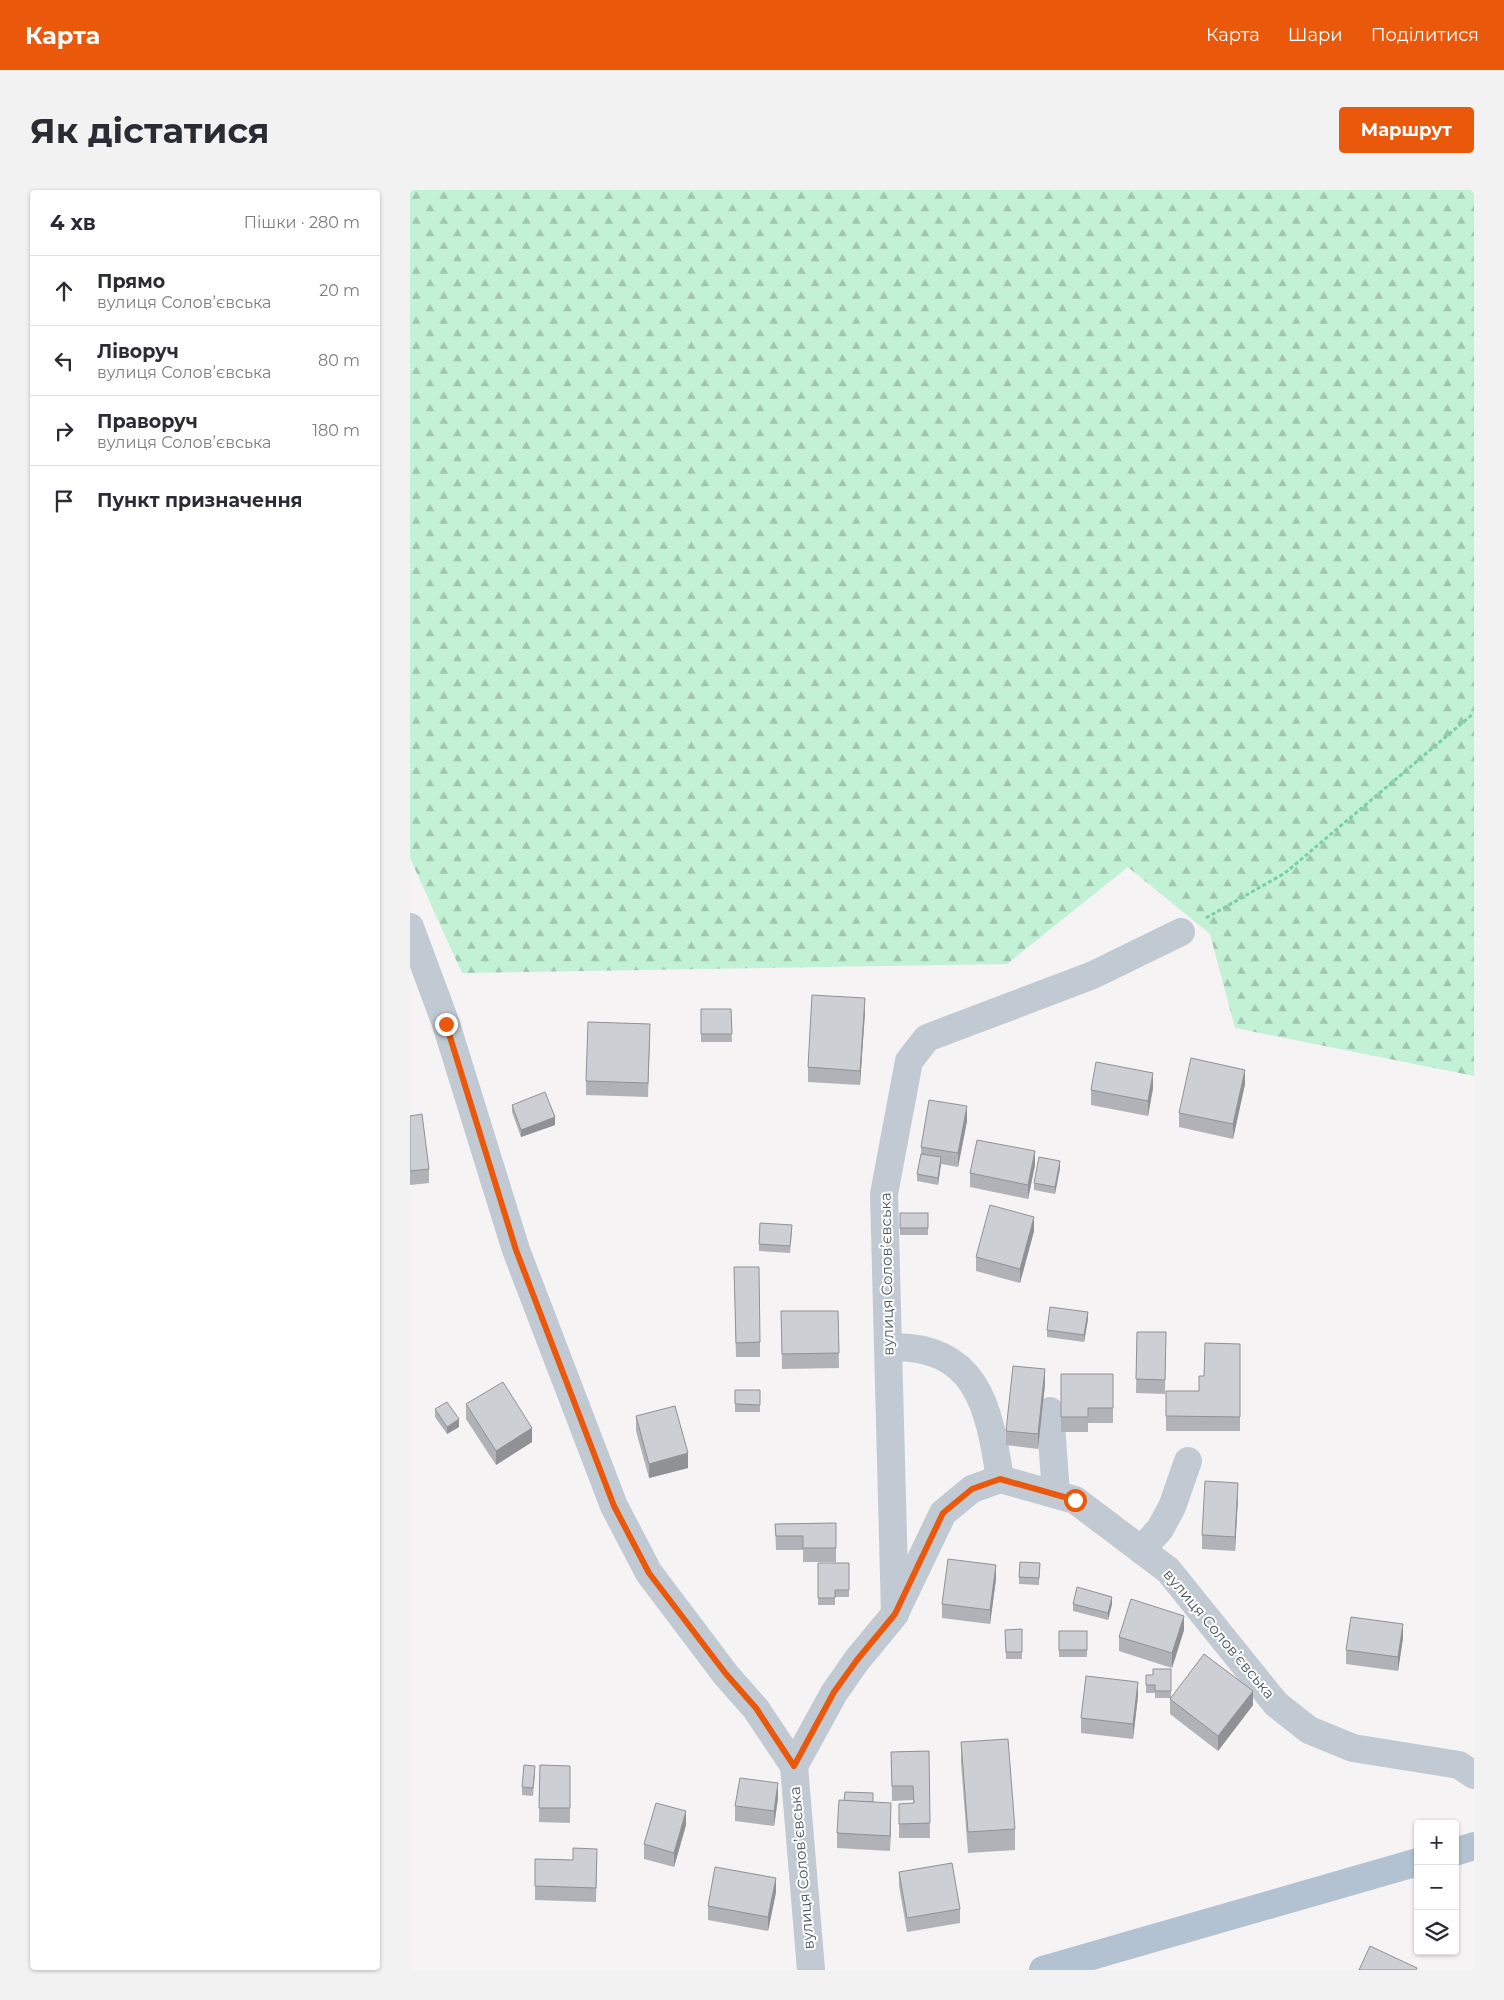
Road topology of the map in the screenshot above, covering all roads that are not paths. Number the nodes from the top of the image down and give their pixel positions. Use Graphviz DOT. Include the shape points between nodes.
graph roads {
  1 [pos="410,927"];
  2 [pos="1182,932"];
  3 [pos="888,1347"];
  4 [pos="1050,1411"];
  5 [pos="1188,1461"];
  6 [pos="1000,1479"];
  7 [pos="1056,1494"];
  8 [pos="1141,1550"];
  9 [pos="895,1614"];
  10 [pos="794,1766"];
  11 [pos="1474,1775"];
  12 [pos="1474,1846"];
  13 [pos="1459,1851"];
  14 [pos="1414,1863"];
  15 [pos="811,1970"];
  16 [pos="1043,1970"];
  1 -- 10 [label="street, вулиця Соловʼєвська" via="446,1024 516,1250 614,1506 649,1573 756,1708"];
  2 -- 3 [label="street, вулиця Соловʼєвська" via="1093,974 927,1038 909,1061 884,1194"];
  3 -- 6 [label="street" via="935,1352 968,1377 982,1401 993,1434"];
  3 -- 9 [label="street, вулиця Соловʼєвська"];
  4 -- 7 [label="street"];
  5 -- 8 [label="street" via="1172,1507 1160,1529"];
  6 -- 7 [label="street, вулиця Соловʼєвська"];
  6 -- 9 [label="street, вулиця Соловʼєвська" via="972,1489 943,1513"];
  7 -- 8 [label="street, вулиця Соловʼєвська" via="1075,1500"];
  8 -- 11 [label="street, вулиця Соловʼєвська" via="1168,1570 1276,1704 1309,1730 1353,1748 1459,1765"];
  9 -- 10 [label="street, вулиця Соловʼєвська" via="834,1692"];
  10 -- 15 [label="street, вулиця Соловʼєвська"];
  12 -- 13 [label="main road"];
  14 -- 16 [label="main road"];
}
